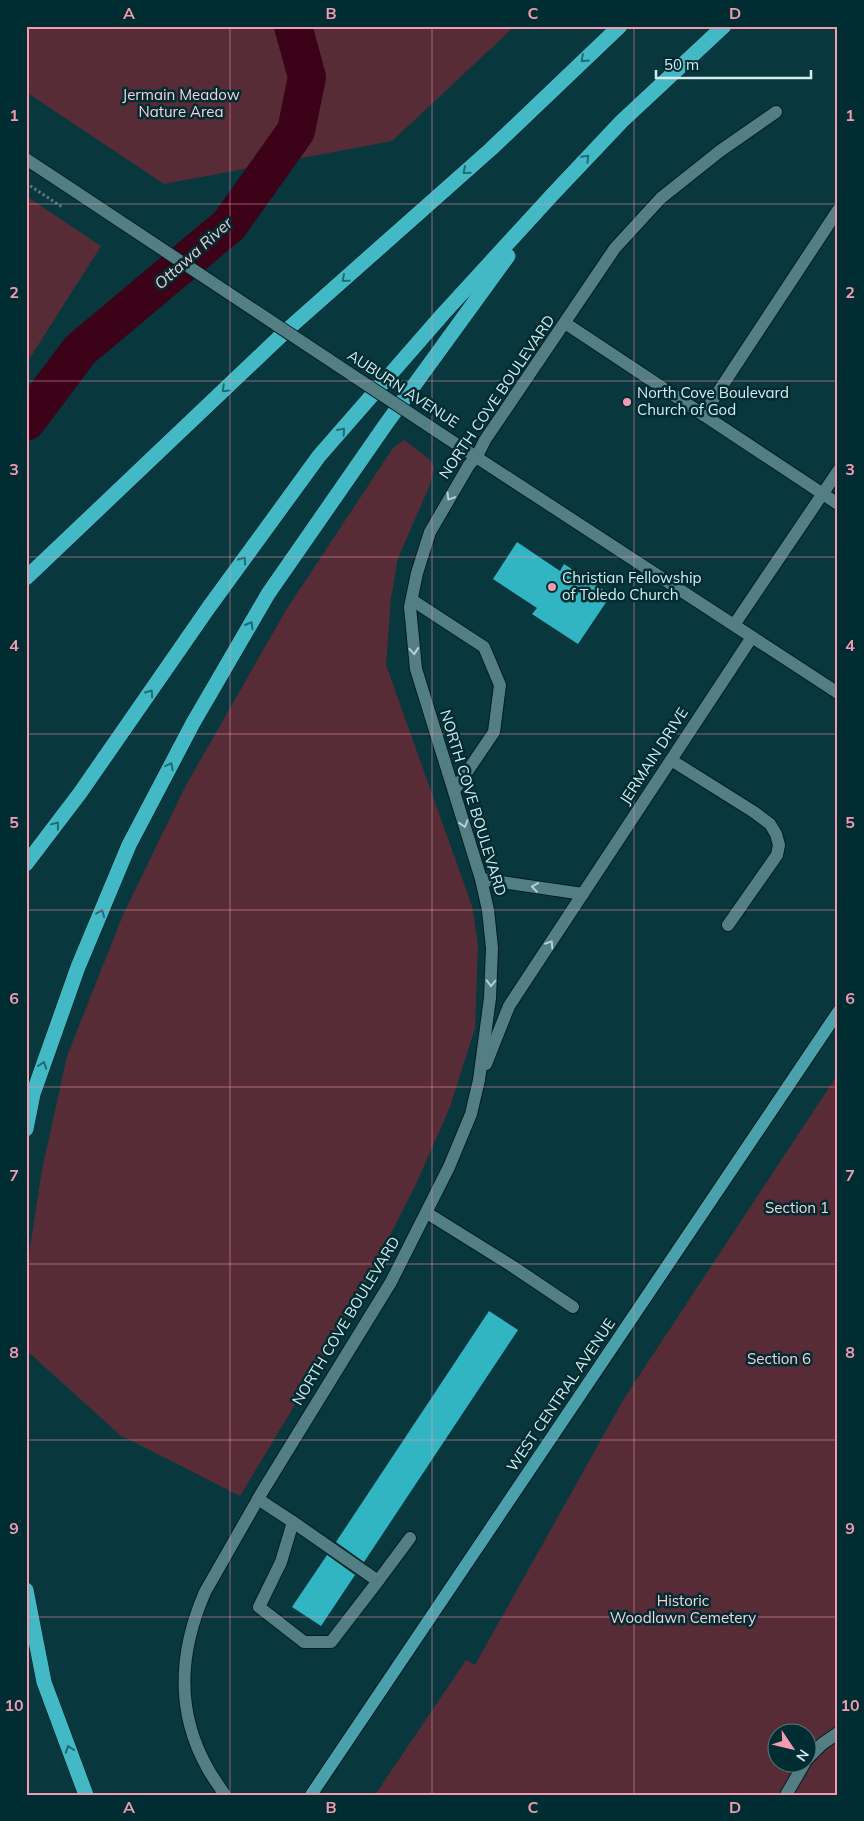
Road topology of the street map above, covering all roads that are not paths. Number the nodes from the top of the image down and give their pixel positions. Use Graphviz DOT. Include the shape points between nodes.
graph roads {
  1 [pos="620,26"];
  2 [pos="724,26"];
  3 [pos="776,112"];
  4 [pos="26,159"];
  5 [pos="553,194"];
  6 [pos="838,210"];
  7 [pos="565,323"];
  8 [pos="703,415"];
  9 [pos="477,456"];
  10 [pos="838,471"];
  11 [pos="822,494"];
  12 [pos="838,504"];
  13 [pos="29,576"];
  14 [pos="412,600"];
  15 [pos="734,625"];
  16 [pos="752,637"];
  17 [pos="838,693"];
  18 [pos="671,760"];
  19 [pos="454,792"];
  20 [pos="26,864"];
  21 [pos="481,879"];
  22 [pos="583,894"];
  23 [pos="728,925"];
  24 [pos="838,1012"];
  25 [pos="479,1080"];
  26 [pos="26,1129"];
  27 [pos="427,1213"];
  28 [pos="573,1307"];
  29 [pos="258,1499"];
  30 [pos="293,1522"];
  31 [pos="410,1538"];
  32 [pos="378,1581"];
  33 [pos="26,1590"];
  34 [pos="838,1733"];
  35 [pos="816,1750"];
  36 [pos="798,1774"];
  37 [pos="86,1795"];
  38 [pos="225,1795"];
  39 [pos="311,1795"];
  40 [pos="786,1795"];
  1 -- 13 [label="highway, one-way" via="491,149 288,329"];
  5 -- 2 [label="highway, one-way" via="622,121"];
  3 -- 7 [label="street, NORTH COVE BOULEVARD" via="661,198 615,248"];
  4 -- 9 [label="street, AUBURN AVENUE, bridge"];
  20 -- 5 [label="highway, one-way" via="319,456"];
  26 -- 5 [label="highway, one-way" via="33,1094 78,967 129,845 193,723 274,586 380,431"];
  6 -- 8 [label="street"];
  7 -- 8 [label="street"];
  7 -- 9 [label="street, NORTH COVE BOULEVARD"];
  8 -- 11 [label="street"];
  9 -- 14 [label="street, NORTH COVE BOULEVARD, one-way" via="430,532"];
  9 -- 15 [label="street, AUBURN AVENUE"];
  10 -- 11 [label="street"];
  11 -- 12 [label="street"];
  11 -- 15 [label="street"];
  14 -- 19 [label="street, NORTH COVE BOULEVARD, one-way" via="416,669"];
  14 -- 19 [label="street" via="484,647 500,685 494,732"];
  15 -- 16 [label="street, AUBURN AVENUE"];
  16 -- 17 [label="street, AUBURN AVENUE"];
  16 -- 18 [label="street, JERMAIN DRIVE"];
  18 -- 22 [label="street, JERMAIN DRIVE"];
  18 -- 23 [label="street" via="754,812 770,824 776,834 777,855"];
  19 -- 21 [label="street, NORTH COVE BOULEVARD, one-way"];
  22 -- 21 [label="street, one-way"];
  21 -- 25 [label="street, NORTH COVE BOULEVARD, one-way" via="492,948 490,998"];
  25 -- 22 [label="street, JERMAIN DRIVE, one-way" via="509,1006"];
  24 -- 39 [label="main road, WEST CENTRAL AVENUE"];
  25 -- 27 [label="street, NORTH COVE BOULEVARD" via="471,1114"];
  27 -- 28 [label="street"];
  27 -- 29 [label="street, NORTH COVE BOULEVARD" via="392,1282"];
  29 -- 30 [label="street"];
  29 -- 38 [label="street, NORTH COVE BOULEVARD" via="205,1592 185,1656 186,1712 191,1733 208,1770"];
  30 -- 32 [label="street"];
  30 -- 32 [label="street" via="281,1562 259,1607 304,1642 331,1642"];
  31 -- 32 [label="street"];
  37 -- 33 [label="highway, one-way" via="44,1682"];
  34 -- 35 [label="street"];
  36 -- 40 [label="street"];
}
